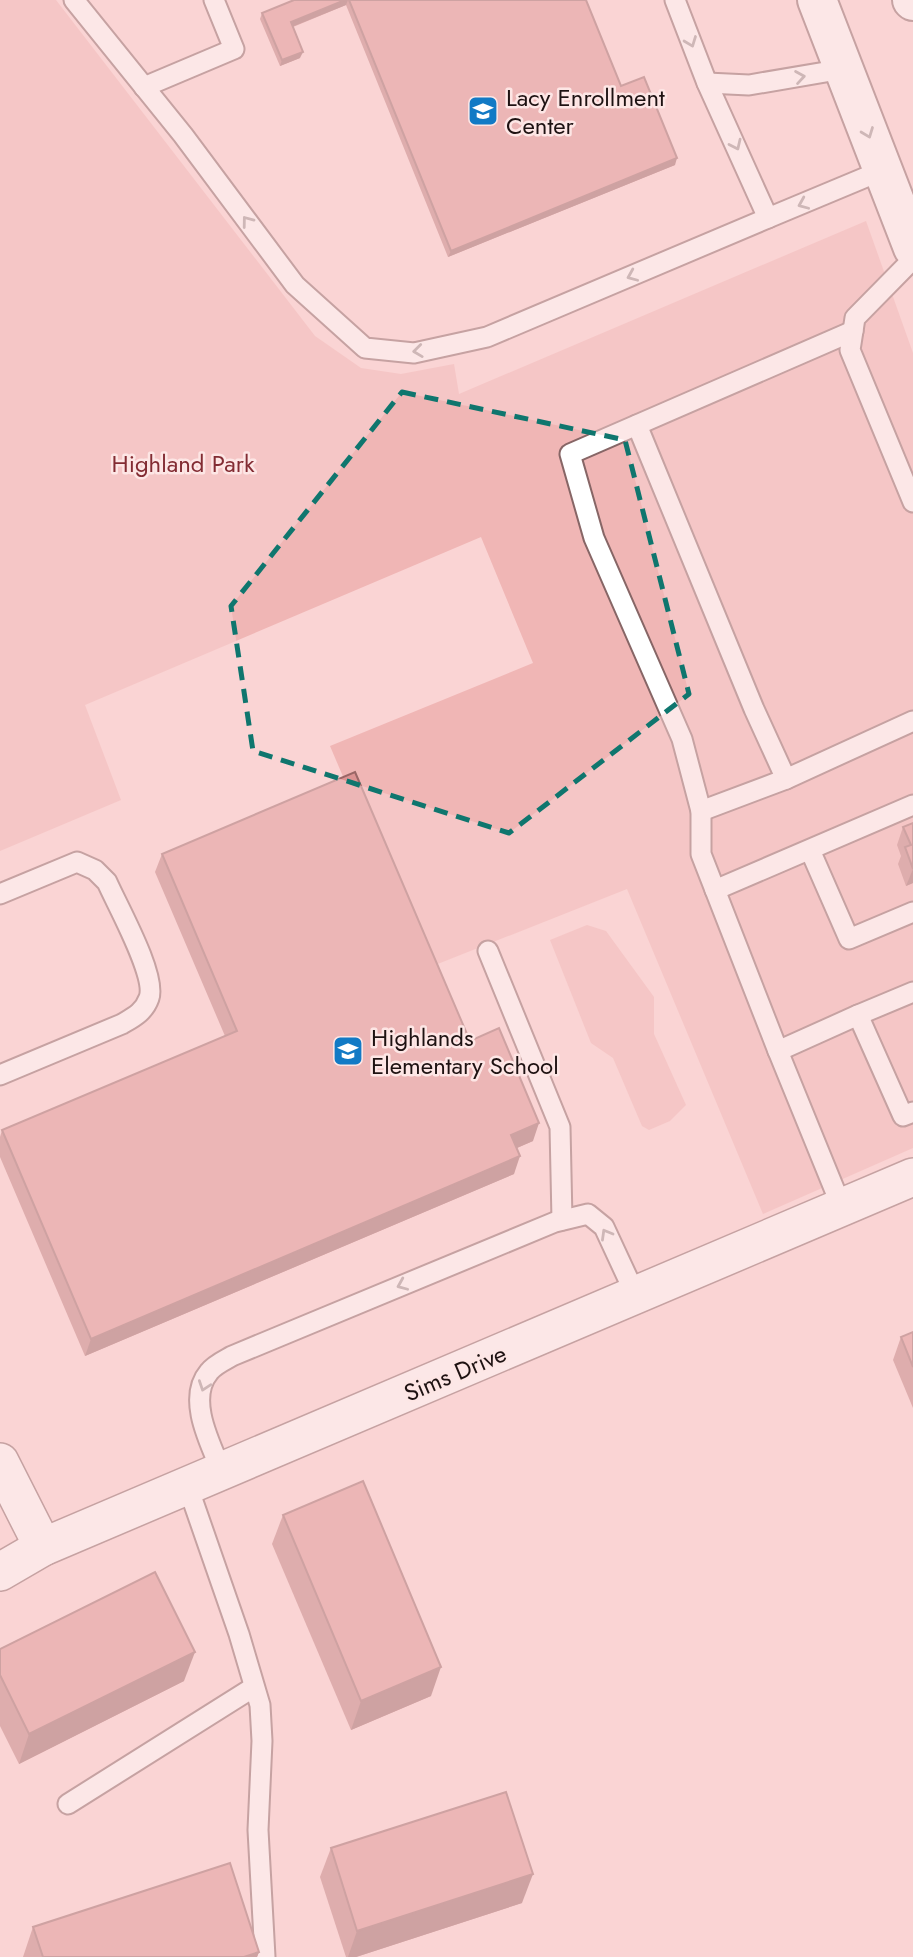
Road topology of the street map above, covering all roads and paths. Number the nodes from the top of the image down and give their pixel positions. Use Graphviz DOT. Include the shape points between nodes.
graph roads {
  1 [pos="74,0"];
  2 [pos="214,0"];
  3 [pos="675,0"];
  4 [pos="817,0"];
  5 [pos="844,69"];
  6 [pos="708,83"];
  7 [pos="144,88"];
  8 [pos="883,170"];
  9 [pos="768,218"];
  10 [pos="913,248"];
  11 [pos="913,259"];
  12 [pos="853,331"];
  13 [pos="637,425"];
  14 [pos="913,502"];
  15 [pos="913,721"];
  16 [pos="786,779"];
  17 [pos="913,805"];
  18 [pos="701,811"];
  19 [pos="810,849"];
  20 [pos="715,890"];
  21 [pos="0,894"];
  22 [pos="913,912"];
  23 [pos="488,951"];
  24 [pos="913,992"];
  25 [pos="858,1015"];
  26 [pos="778,1051"];
  27 [pos="0,1075"];
  28 [pos="913,1112"];
  29 [pos="913,1177"];
  30 [pos="842,1208"];
  31 [pos="562,1220"];
  32 [pos="636,1296"];
  33 [pos="0,1462"];
  34 [pos="222,1472"];
  35 [pos="188,1487"];
  36 [pos="43,1547"];
  37 [pos="0,1572"];
  38 [pos="254,1687"];
  39 [pos="68,1804"];
  40 [pos="265,1957"];
  1 -- 7 [label="lane"];
  2 -- 7 [label="lane" via="234,49"];
  3 -- 6 [label="lane, one-way"];
  4 -- 5 [label="main road"];
  6 -- 5 [label="lane, one-way" via="749,85"];
  5 -- 8 [label="main road, one-way"];
  6 -- 9 [label="lane, one-way"];
  9 -- 7 [label="lane, one-way" via="487,337 414,353 365,348 295,285"];
  8 -- 9 [label="lane, one-way"];
  8 -- 10 [label="main road"];
  11 -- 12 [label="lane" via="855,318"];
  12 -- 13 [label="lane"];
  12 -- 14 [label="lane" via="850,350"];
  13 -- 16 [label="lane"];
  13 -- 18 [label="lane" via="570,454 594,538 682,739"];
  15 -- 16 [label="lane"];
  16 -- 18 [label="lane"];
  17 -- 19 [label="lane"];
  18 -- 20 [label="lane" via="701,854"];
  19 -- 20 [label="lane"];
  19 -- 22 [label="lane" via="849,939"];
  20 -- 26 [label="lane"];
  21 -- 27 [label="lane" via="77,862 95,870 107,881 147,972 150,996 139,1015 122,1024"];
  23 -- 31 [label="lane" via="560,1127"];
  24 -- 25 [label="lane"];
  25 -- 26 [label="lane"];
  25 -- 28 [label="lane" via="903,1116"];
  26 -- 30 [label="lane"];
  29 -- 30 [label="street, Sims Drive"];
  30 -- 32 [label="street, Sims Drive"];
  32 -- 31 [label="lane, one-way" via="604,1227 588,1214"];
  31 -- 34 [label="lane, one-way" via="232,1356 208,1372 200,1397 204,1425"];
  32 -- 34 [label="street, Sims Drive"];
  33 -- 36 [label="street"];
  34 -- 35 [label="street, Sims Drive"];
  35 -- 36 [label="street, Sims Drive"];
  35 -- 38 [label="lane"];
  36 -- 37 [label="street, Sims Drive"];
  38 -- 39 [label="lane"];
  38 -- 40 [label="lane" via="262,1741 258,1830"];
}
